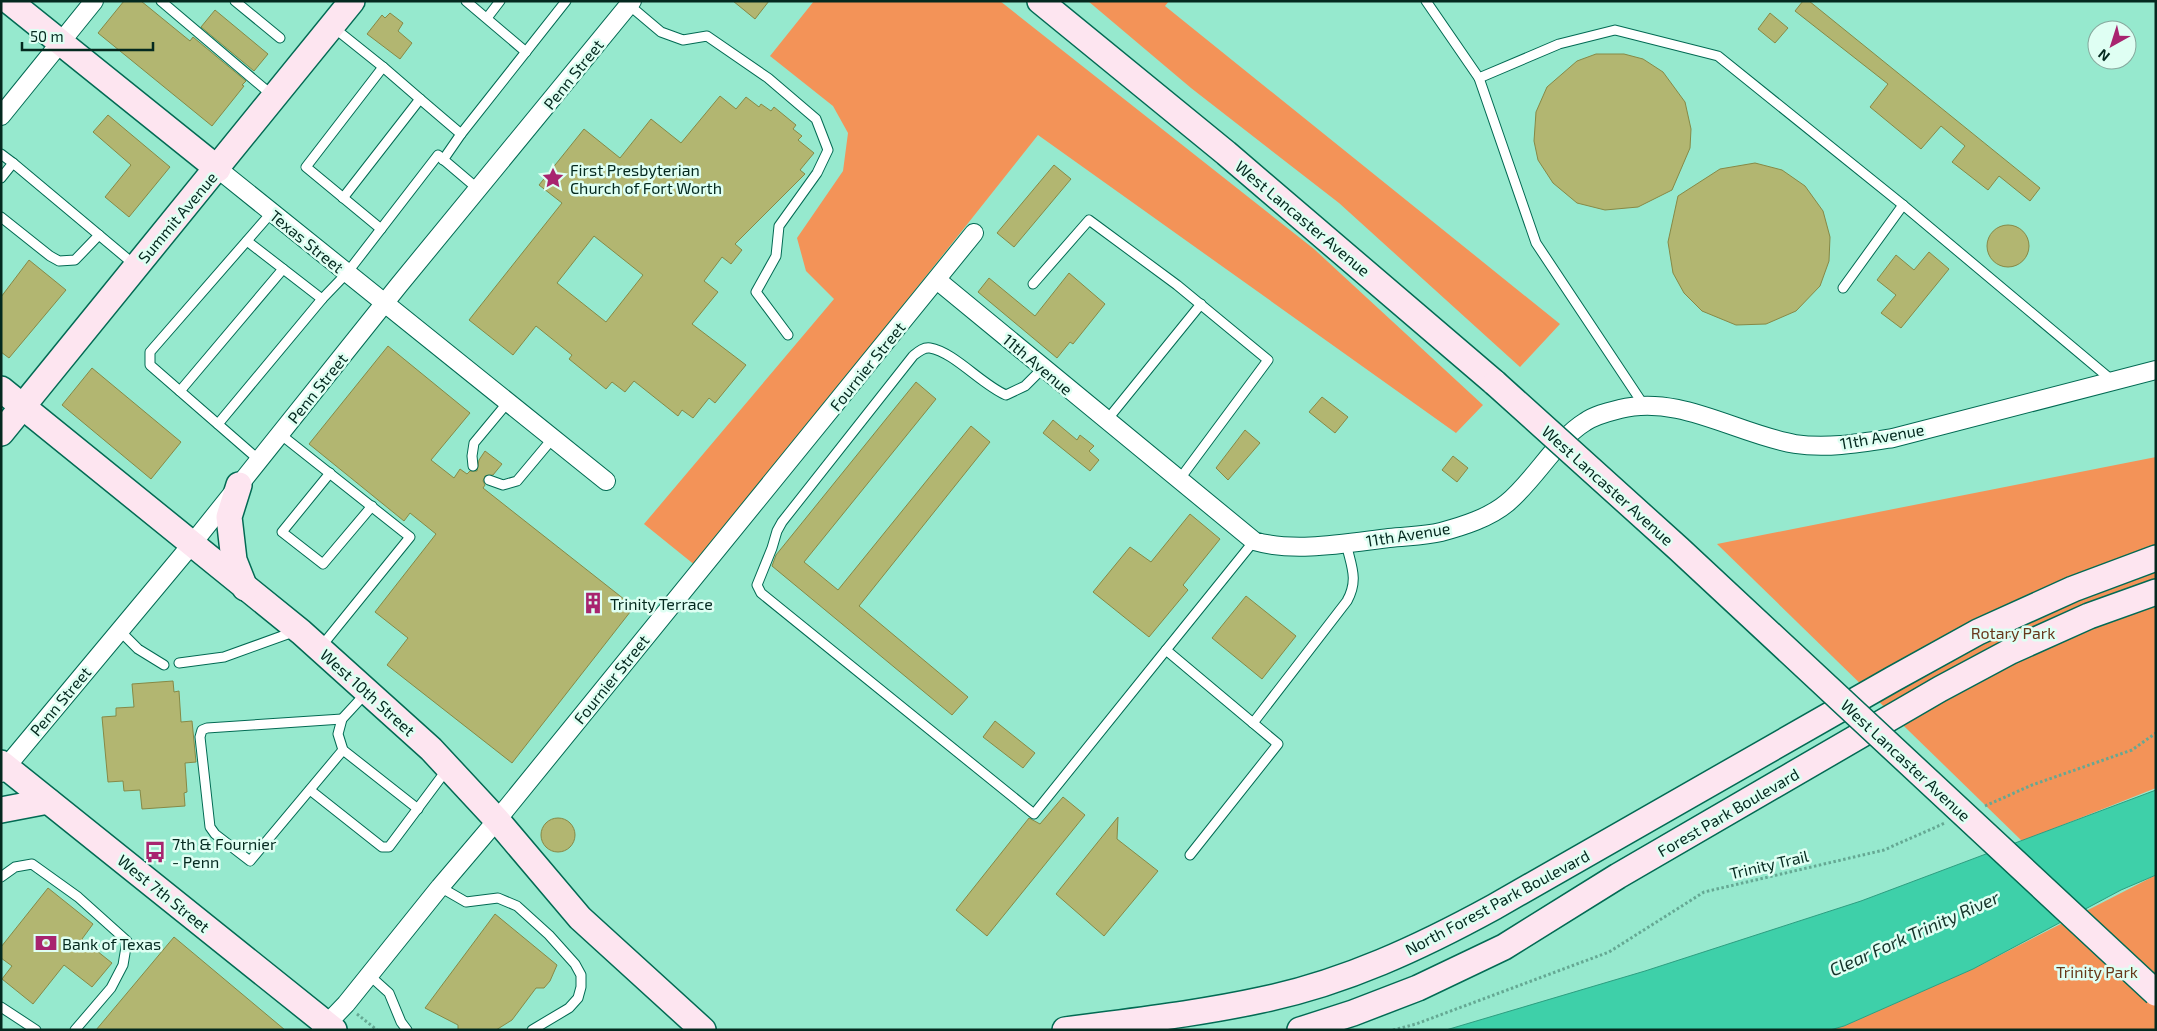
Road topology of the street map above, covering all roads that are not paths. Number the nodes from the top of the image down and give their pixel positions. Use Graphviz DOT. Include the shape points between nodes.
graph roads {
  1 [pos="9,1"];
  2 [pos="94,1"];
  3 [pos="161,1"];
  4 [pos="235,1"];
  5 [pos="352,1"];
  6 [pos="466,1"];
  7 [pos="500,1"];
  8 [pos="566,1"];
  9 [pos="1040,1"];
  10 [pos="1426,1"];
  11 [pos="631,3"];
  12 [pos="487,18"];
  13 [pos="332,26"];
  14 [pos="280,38"];
  15 [pos="60,43"];
  16 [pos="526,52"];
  17 [pos="383,67"];
  18 [pos="1479,78"];
  19 [pos="275,97"];
  20 [pos="420,99"];
  21 [pos="1,116"];
  22 [pos="461,134"];
  23 [pos="1,154"];
  24 [pos="443,160"];
  25 [pos="12,164"];
  26 [pos="218,169"];
  27 [pos="1,178"];
  28 [pos="478,189"];
  29 [pos="343,198"];
  30 [pos="1903,205"];
  31 [pos="272,212"];
  32 [pos="1,217"];
  33 [pos="381,229"];
  34 [pos="974,233"];
  35 [pos="99,235"];
  36 [pos="247,241"];
  37 [pos="136,266"];
  38 [pos="283,269"];
  39 [pos="347,273"];
  40 [pos="937,280"];
  41 [pos="1033,284"];
  42 [pos="1843,288"];
  43 [pos="322,299"];
  44 [pos="385,303"];
  45 [pos="1201,304"];
  46 [pos="788,335"];
  47 [pos="1043,368"];
  48 [pos="2156,370"];
  49 [pos="2114,382"];
  50 [pos="1,389"];
  51 [pos="180,391"];
  52 [pos="508,402"];
  53 [pos="1643,404"];
  54 [pos="23,407"];
  55 [pos="1107,420"];
  56 [pos="218,424"];
  57 [pos="1,433"];
  58 [pos="280,434"];
  59 [pos="553,438"];
  60 [pos="259,460"];
  61 [pos="473,466"];
  62 [pos="330,473"];
  63 [pos="489,480"];
  64 [pos="1179,480"];
  65 [pos="606,481"];
  66 [pos="239,485"];
  67 [pos="372,506"];
  68 [pos="1254,541"];
  69 [pos="192,544"];
  70 [pos="1346,544"];
  71 [pos="2156,558"];
  72 [pos="245,588"];
  73 [pos="2156,592"];
  74 [pos="119,630"];
  75 [pos="299,630"];
  76 [pos="320,649"];
  77 [pos="1166,650"];
  78 [pos="179,663"];
  79 [pos="164,664"];
  80 [pos="367,691"];
  81 [pos="342,719"];
  82 [pos="1253,723"];
  83 [pos="343,750"];
  84 [pos="449,766"];
  85 [pos="3,768"];
  86 [pos="310,790"];
  87 [pos="48,801"];
  88 [pos="418,809"];
  89 [pos="1,810"];
  90 [pos="497,820"];
  91 [pos="1190,855"];
  92 [pos="1,877"];
  93 [pos="440,887"];
  94 [pos="369,975"];
  95 [pos="2156,993"];
  96 [pos="1,1007"];
  97 [pos="330,1028"];
  98 [pos="36,1030"];
  99 [pos="75,1030"];
  100 [pos="407,1030"];
  101 [pos="532,1030"];
  102 [pos="703,1030"];
  103 [pos="1065,1030"];
  104 [pos="1300,1030"];
  1 -- 15 [label="main road, Texas Street"];
  2 -- 15 [label="street"];
  3 -- 19 [label="lane"];
  4 -- 14 [label="lane"];
  5 -- 13 [label="main road, Summit Avenue"];
  6 -- 12 [label="lane"];
  7 -- 12 [label="lane"];
  8 -- 16 [label="lane"];
  9 -- 95 [label="main road, West Lancaster Avenue, bridge" via="1226,153 1495,383 1679,549"];
  10 -- 18 [label="lane"];
  11 -- 28 [label="street, Penn Street"];
  11 -- 46 [label="lane" via="662,32 683,40 707,36 768,78 816,119 828,150 817,173 779,226 776,256 756,292"];
  12 -- 16 [label="lane"];
  13 -- 17 [label="lane"];
  13 -- 19 [label="main road, Summit Avenue"];
  15 -- 21 [label="street"];
  15 -- 26 [label="main road, Texas Street"];
  16 -- 22 [label="lane"];
  17 -- 20 [label="lane"];
  17 -- 29 [label="lane" via="306,167"];
  18 -- 30 [label="lane" via="1559,44 1615,30 1718,56"];
  18 -- 53 [label="lane" via="1536,243"];
  19 -- 26 [label="main road, Summit Avenue"];
  20 -- 22 [label="lane"];
  20 -- 29 [label="lane"];
  22 -- 24 [label="lane"];
  23 -- 25 [label="lane"];
  24 -- 28 [label="lane"];
  24 -- 33 [label="lane" via="438,155"];
  25 -- 27 [label="lane"];
  25 -- 35 [label="lane"];
  26 -- 31 [label="street, Texas Street"];
  26 -- 37 [label="main road, Summit Avenue"];
  28 -- 44 [label="street, Penn Street"];
  29 -- 33 [label="lane"];
  30 -- 42 [label="lane"];
  30 -- 49 [label="lane"];
  31 -- 36 [label="lane"];
  31 -- 39 [label="street, Texas Street"];
  32 -- 35 [label="lane" via="59,261 75,260"];
  33 -- 39 [label="lane"];
  34 -- 40 [label="street, Fournier Street"];
  35 -- 37 [label="lane"];
  36 -- 38 [label="lane"];
  36 -- 51 [label="lane" via="150,352 150,365"];
  37 -- 54 [label="main road, Summit Avenue"];
  38 -- 43 [label="lane"];
  38 -- 51 [label="lane"];
  39 -- 43 [label="lane"];
  39 -- 44 [label="street, Texas Street"];
  40 -- 47 [label="street, 11th Avenue"];
  40 -- 90 [label="street, Fournier Street"];
  41 -- 45 [label="lane" via="1089,220"];
  43 -- 56 [label="lane"];
  44 -- 52 [label="street, Texas Street"];
  44 -- 58 [label="street, Penn Street"];
  45 -- 55 [label="lane"];
  45 -- 64 [label="lane" via="1268,360"];
  47 -- 55 [label="street, 11th Avenue"];
  47 -- 77 [label="lane" via="1025,386 1006,395 947,356 930,348 922,349 913,356 782,522 757,585 761,593 1034,814"];
  48 -- 49 [label="street, 11th Avenue"];
  49 -- 53 [label="street, 11th Avenue" via="1892,438 1855,444 1797,444 1767,438 1680,409"];
  50 -- 54 [label="main road, West 10th Street"];
  51 -- 56 [label="lane"];
  52 -- 59 [label="street, Texas Street"];
  52 -- 61 [label="lane" via="474,443"];
  53 -- 70 [label="street, 11th Avenue" via="1585,421 1505,505 1466,525 1440,532"];
  54 -- 57 [label="main road, Summit Avenue"];
  54 -- 69 [label="main road, West 10th Street"];
  55 -- 64 [label="street, 11th Avenue"];
  56 -- 60 [label="lane"];
  58 -- 60 [label="street, Penn Street"];
  58 -- 62 [label="lane"];
  59 -- 63 [label="lane" via="517,481 502,485"];
  59 -- 65 [label="street, Texas Street"];
  60 -- 66 [label="street, Penn Street"];
  62 -- 67 [label="lane"];
  62 -- 67 [label="lane" via="282,532 323,564"];
  64 -- 68 [label="street, 11th Avenue"];
  66 -- 69 [label="street, Penn Street"];
  66 -- 72 [label="main road" via="229,517 234,560"];
  67 -- 76 [label="lane" via="410,537"];
  68 -- 70 [label="street, 11th Avenue" via="1270,546"];
  68 -- 77 [label="lane"];
  69 -- 72 [label="main road, West 10th Street"];
  69 -- 74 [label="street, Penn Street"];
  70 -- 82 [label="lane" via="1355,579 1353,590"];
  71 -- 103 [label="main road, North Forest Park Boulevard" via="2073,589 1978,632 1494,907 1393,958 1262,1000"];
  72 -- 75 [label="main road, West 10th Street"];
  73 -- 104 [label="main road, Forest Park Boulevard" via="2089,616 2011,651 1940,689 1618,876 1504,947 1418,988"];
  74 -- 79 [label="lane" via="138,649"];
  74 -- 85 [label="street, Penn Street"];
  75 -- 76 [label="main road, West 10th Street"];
  75 -- 78 [label="lane" via="224,657"];
  76 -- 80 [label="main road, West 10th Street"];
  77 -- 82 [label="lane"];
  80 -- 81 [label="lane"];
  80 -- 84 [label="main road, West 10th Street"];
  81 -- 83 [label="lane" via="338,734"];
  81 -- 86 [label="lane" via="202,730 200,737 210,827 250,861"];
  82 -- 91 [label="lane" via="1278,744"];
  83 -- 86 [label="lane"];
  83 -- 88 [label="lane"];
  84 -- 88 [label="lane"];
  84 -- 90 [label="main road, West 10th Street"];
  85 -- 87 [label="main road, West 7th Street"];
  86 -- 88 [label="lane" via="382,847 389,847 394,842"];
  87 -- 89 [label="main road"];
  87 -- 97 [label="main road, West 7th Street"];
  90 -- 93 [label="street, Fournier Street"];
  90 -- 102 [label="main road, West 10th Street" via="580,918"];
  92 -- 99 [label="lane" via="15,867 32,864 78,897 126,941 122,965 111,988"];
  93 -- 94 [label="street, Fournier Street"];
  93 -- 101 [label="lane" via="466,902 498,898 517,906 575,964 581,975 578,998 569,1008"];
  94 -- 97 [label="street, Fournier Street"];
  94 -- 100 [label="lane" via="389,993 400,1022"];
  96 -- 98 [label="lane"];
}
